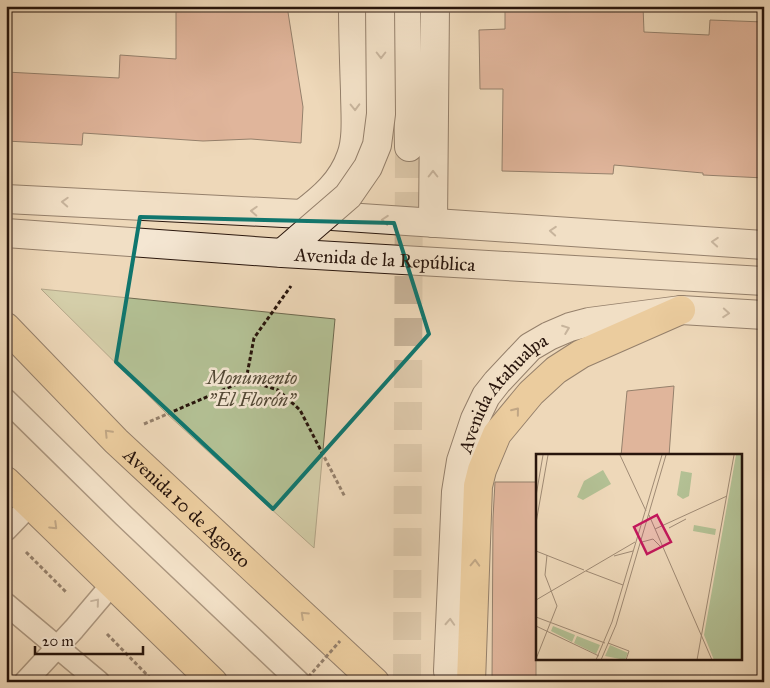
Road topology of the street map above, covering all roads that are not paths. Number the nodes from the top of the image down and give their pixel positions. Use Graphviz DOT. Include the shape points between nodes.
graph roads {
  1 [pos="353,6"];
  2 [pos="380,6"];
  3 [pos="406,6"];
  4 [pos="434,6"];
  5 [pos="409,147"];
  6 [pos="6,199"];
  7 [pos="302,214"];
  8 [pos="433,223"];
  9 [pos="6,233"];
  10 [pos="764,245"];
  11 [pos="282,253"];
  12 [pos="764,281"];
  13 [pos="764,315"];
  14 [pos="6,326"];
  15 [pos="6,400"];
  16 [pos="6,481"];
  17 [pos="32,504"];
  18 [pos="6,530"];
  19 [pos="112,583"];
  20 [pos="6,604"];
  21 [pos="56,646"];
  22 [pos="460,676"];
  23 [pos="25,682"];
  24 [pos="99,682"];
  25 [pos="213,682"];
  26 [pos="299,682"];
  27 [pos="375,682"];
  1 -- 7 [label="main road, one-way" via="356,124 352,155 333,187"];
  2 -- 11 [label="main road, one-way, bridge" via="381,114 377,145 368,167 348,196"];
  3 -- 5 [label="main road"];
  8 -- 4 [label="main road, one-way"];
  7 -- 6 [label="main road, Avenida de la República, one-way"];
  8 -- 7 [label="main road, Avenida de la República, one-way"];
  10 -- 8 [label="main road, Avenida de la República, one-way"];
  9 -- 11 [label="main road, Avenida de la República, bridge"];
  11 -- 12 [label="main road, Avenida de la República, bridge"];
  22 -- 13 [label="main road, one-way" via="482,470 498,434 531,393 556,370 581,354 681,310"];
  27 -- 14 [label="main road, Avenida 10 de Agosto, one-way" via="116,441"];
  15 -- 26 [label="lane"];
  16 -- 17 [label="main road"];
  17 -- 18 [label="lane"];
  17 -- 19 [label="main road, one-way"];
  21 -- 19 [label="lane, one-way"];
  19 -- 25 [label="main road"];
  20 -- 21 [label="lane"];
  21 -- 23 [label="lane"];
  21 -- 24 [label="lane"];
}
